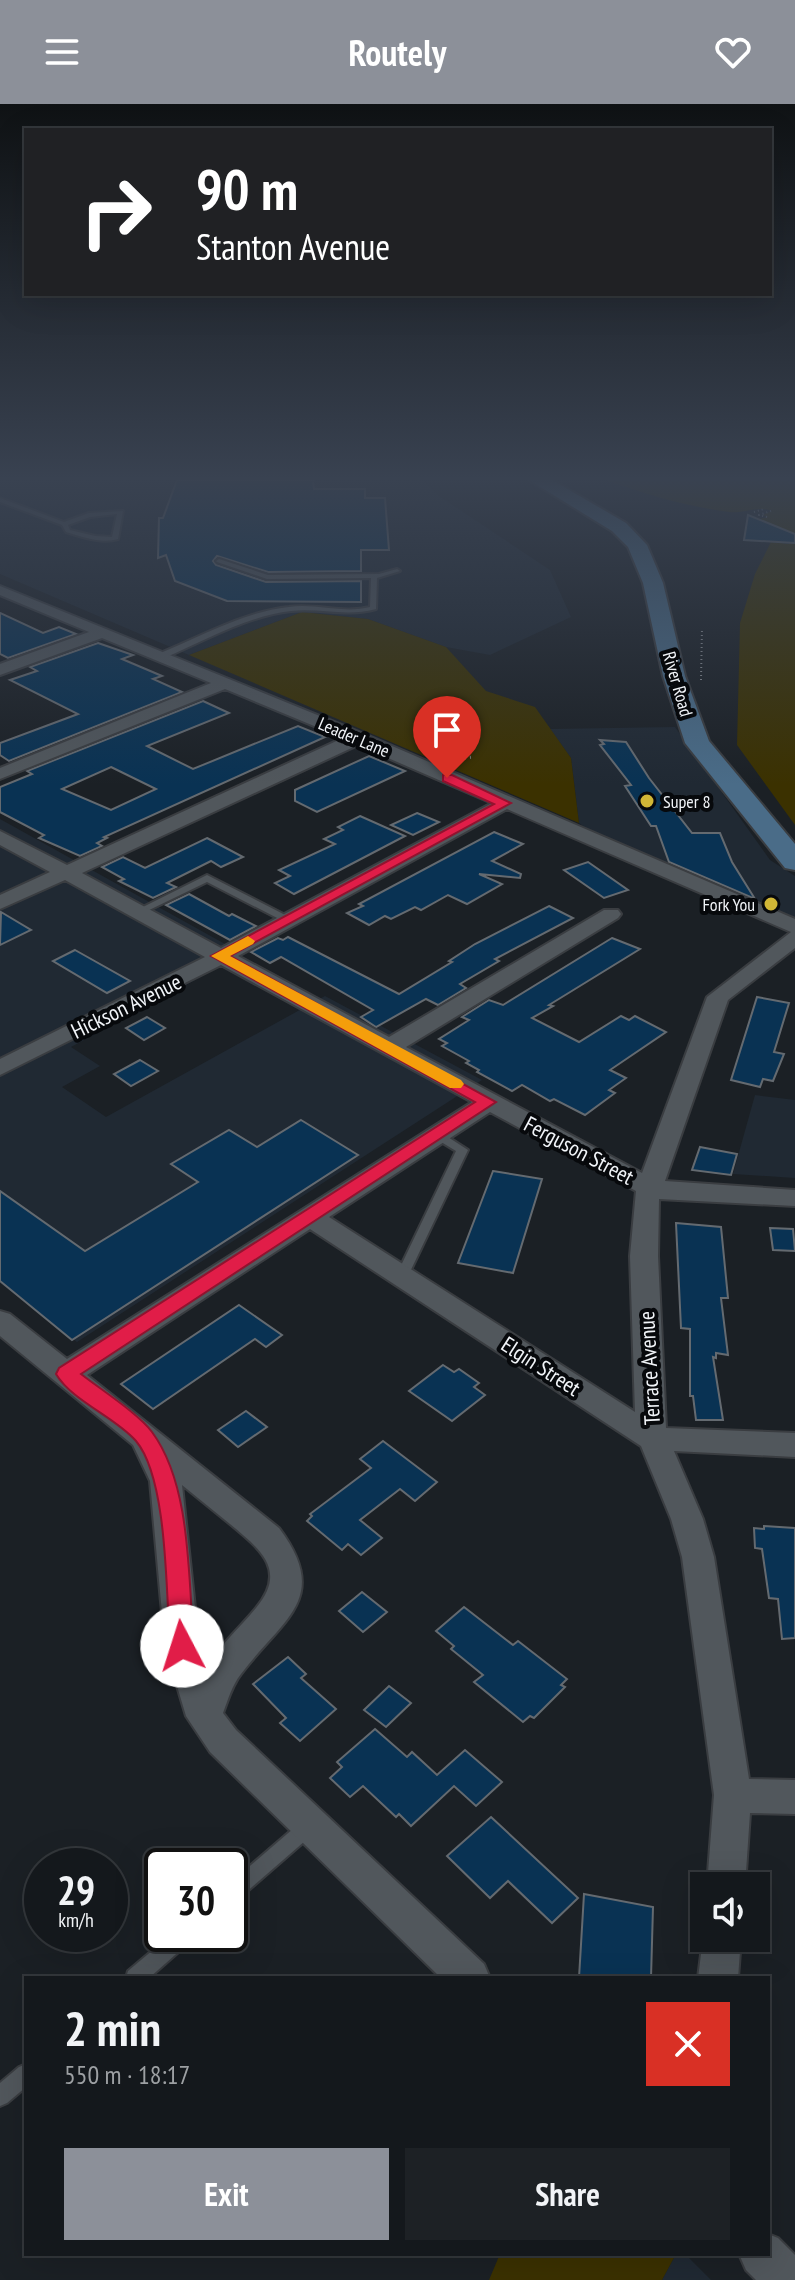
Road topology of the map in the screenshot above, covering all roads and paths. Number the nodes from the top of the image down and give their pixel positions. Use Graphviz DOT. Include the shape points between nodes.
graph roads {
  1 [pos="374,582"];
  2 [pos="652,582"];
  3 [pos="0,590"];
  4 [pos="104,632"];
  5 [pos="161,656"];
  6 [pos="0,670"];
  7 [pos="226,683"];
  8 [pos="358,738"];
  9 [pos="0,774"];
  10 [pos="505,803"];
  11 [pos="0,837"];
  12 [pos="795,862"];
  13 [pos="66,872"];
  14 [pos="0,903"];
  15 [pos="138,912"];
  16 [pos="611,914"];
  17 [pos="288,920"];
  18 [pos="795,927"];
  19 [pos="795,938"];
  20 [pos="219,956"];
  21 [pos="389,1047"];
  22 [pos="0,1068"];
  23 [pos="488,1102"];
  24 [pos="437,1134"];
  25 [pos="650,1188"];
  26 [pos="795,1198"];
  27 [pos="309,1216"];
  28 [pos="402,1276"];
  29 [pos="0,1321"];
  30 [pos="66,1374"];
  31 [pos="144,1436"];
  32 [pos="653,1439"];
  33 [pos="795,1445"];
  34 [pos="204,1716"];
  35 [pos="733,1795"];
  36 [pos="795,1797"];
  37 [pos="309,1826"];
  38 [pos="727,1872"];
  39 [pos="248,1879"];
  40 [pos="165,1952"];
  41 [pos="720,1952"];
  42 [pos="137,1976"];
  43 [pos="468,1976"];
  44 [pos="718,1976"];
  45 [pos="24,2076"];
  46 [pos="0,2096"];
  47 [pos="764,2256"];
  48 [pos="788,2280"];
  1 -- 5 [label="lane" via="374,608 350,613 282,610"];
  2 -- 12 [label="main road, River Road" via="674,676 697,743"];
  3 -- 4 [label="street, Leader Lane"];
  4 -- 5 [label="street, Leader Lane"];
  4 -- 6 [label="street"];
  5 -- 7 [label="street, Leader Lane"];
  7 -- 8 [label="street, Leader Lane"];
  7 -- 9 [label="street"];
  8 -- 10 [label="street, Leader Lane"];
  8 -- 13 [label="street"];
  10 -- 17 [label="street, Hickson Avenue"];
  10 -- 18 [label="street, Leader Lane"];
  11 -- 13 [label="street, Ferguson Street"];
  13 -- 14 [label="street"];
  13 -- 15 [label="street, Ferguson Street"];
  15 -- 17 [label="lane" via="207,878"];
  15 -- 20 [label="street, Ferguson Street"];
  16 -- 21 [label="street"];
  17 -- 20 [label="street, Hickson Avenue"];
  19 -- 25 [label="street, Terrace Avenue" via="718,997"];
  20 -- 21 [label="street, Ferguson Street"];
  20 -- 22 [label="street, Hickson Avenue"];
  21 -- 23 [label="street, Ferguson Street"];
  23 -- 24 [label="street"];
  23 -- 25 [label="street, Ferguson Street"];
  24 -- 27 [label="street"];
  24 -- 28 [label="lane" via="462,1150"];
  25 -- 26 [label="street, Ferguson Street"];
  25 -- 32 [label="street, Terrace Avenue" via="643,1211"];
  27 -- 28 [label="street, Elgin Street"];
  27 -- 30 [label="street"];
  28 -- 32 [label="street, Elgin Street"];
  29 -- 30 [label="street"];
  30 -- 31 [label="street"];
  31 -- 34 [label="street" via="166,1481 182,1646"];
  31 -- 34 [label="street" via="268,1537 288,1567 289,1589 225,1668"];
  32 -- 33 [label="street"];
  32 -- 35 [label="street, Terrace Avenue" via="695,1543"];
  34 -- 37 [label="street"];
  35 -- 36 [label="street"];
  35 -- 38 [label="street, Terrace Avenue"];
  37 -- 39 [label="lane"];
  37 -- 43 [label="street"];
  40 -- 42 [label="lane"];
  41 -- 44 [label="street"];
  45 -- 46 [label="lane"];
  47 -- 48 [label="street"];
}
